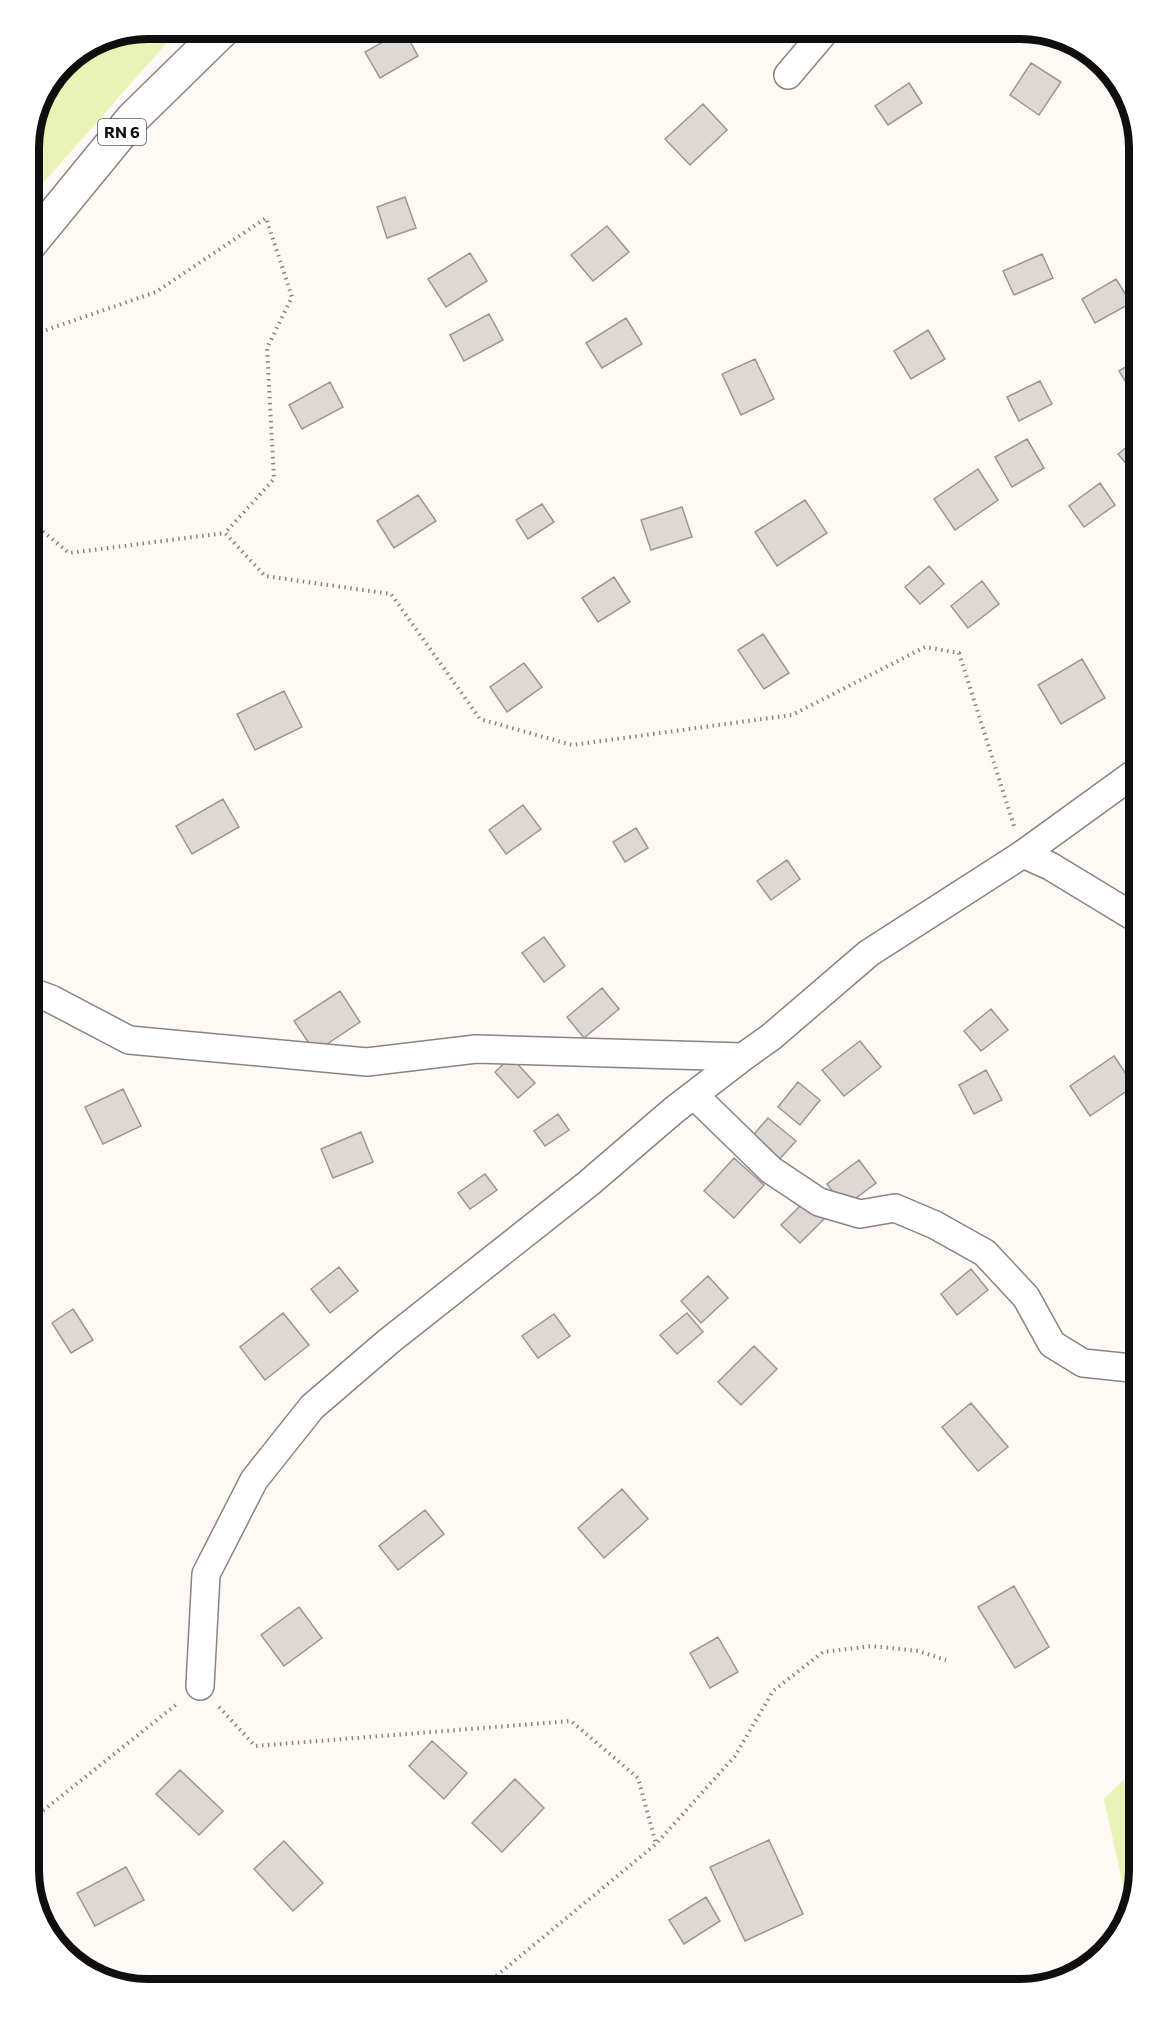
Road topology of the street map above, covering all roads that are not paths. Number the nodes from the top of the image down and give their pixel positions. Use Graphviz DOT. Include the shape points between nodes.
graph roads {
  1 [pos="213,39"];
  2 [pos="818,39"];
  3 [pos="788,75"];
  4 [pos="39,233"];
  5 [pos="1129,778"];
  6 [pos="1023,854"];
  7 [pos="1129,913"];
  8 [pos="39,995"];
  9 [pos="743,1057"];
  10 [pos="694,1095"];
  11 [pos="1129,1368"];
  12 [pos="200,1686"];
  1 -- 4 [label="main road, RN 6" via="133,118"];
  2 -- 3 [label="street"];
  5 -- 6 [label="street"];
  6 -- 7 [label="street"];
  6 -- 9 [label="street" via="869,953"];
  8 -- 9 [label="street" via="129,1040 355,1061 476,1049"];
  9 -- 10 [label="street"];
  10 -- 11 [label="street" via="771,1170 819,1202 860,1214 895,1209 936,1225 985,1253 1026,1297 1052,1344 1083,1363"];
  10 -- 12 [label="street" via="312,1407 254,1480 206,1574"];
}
